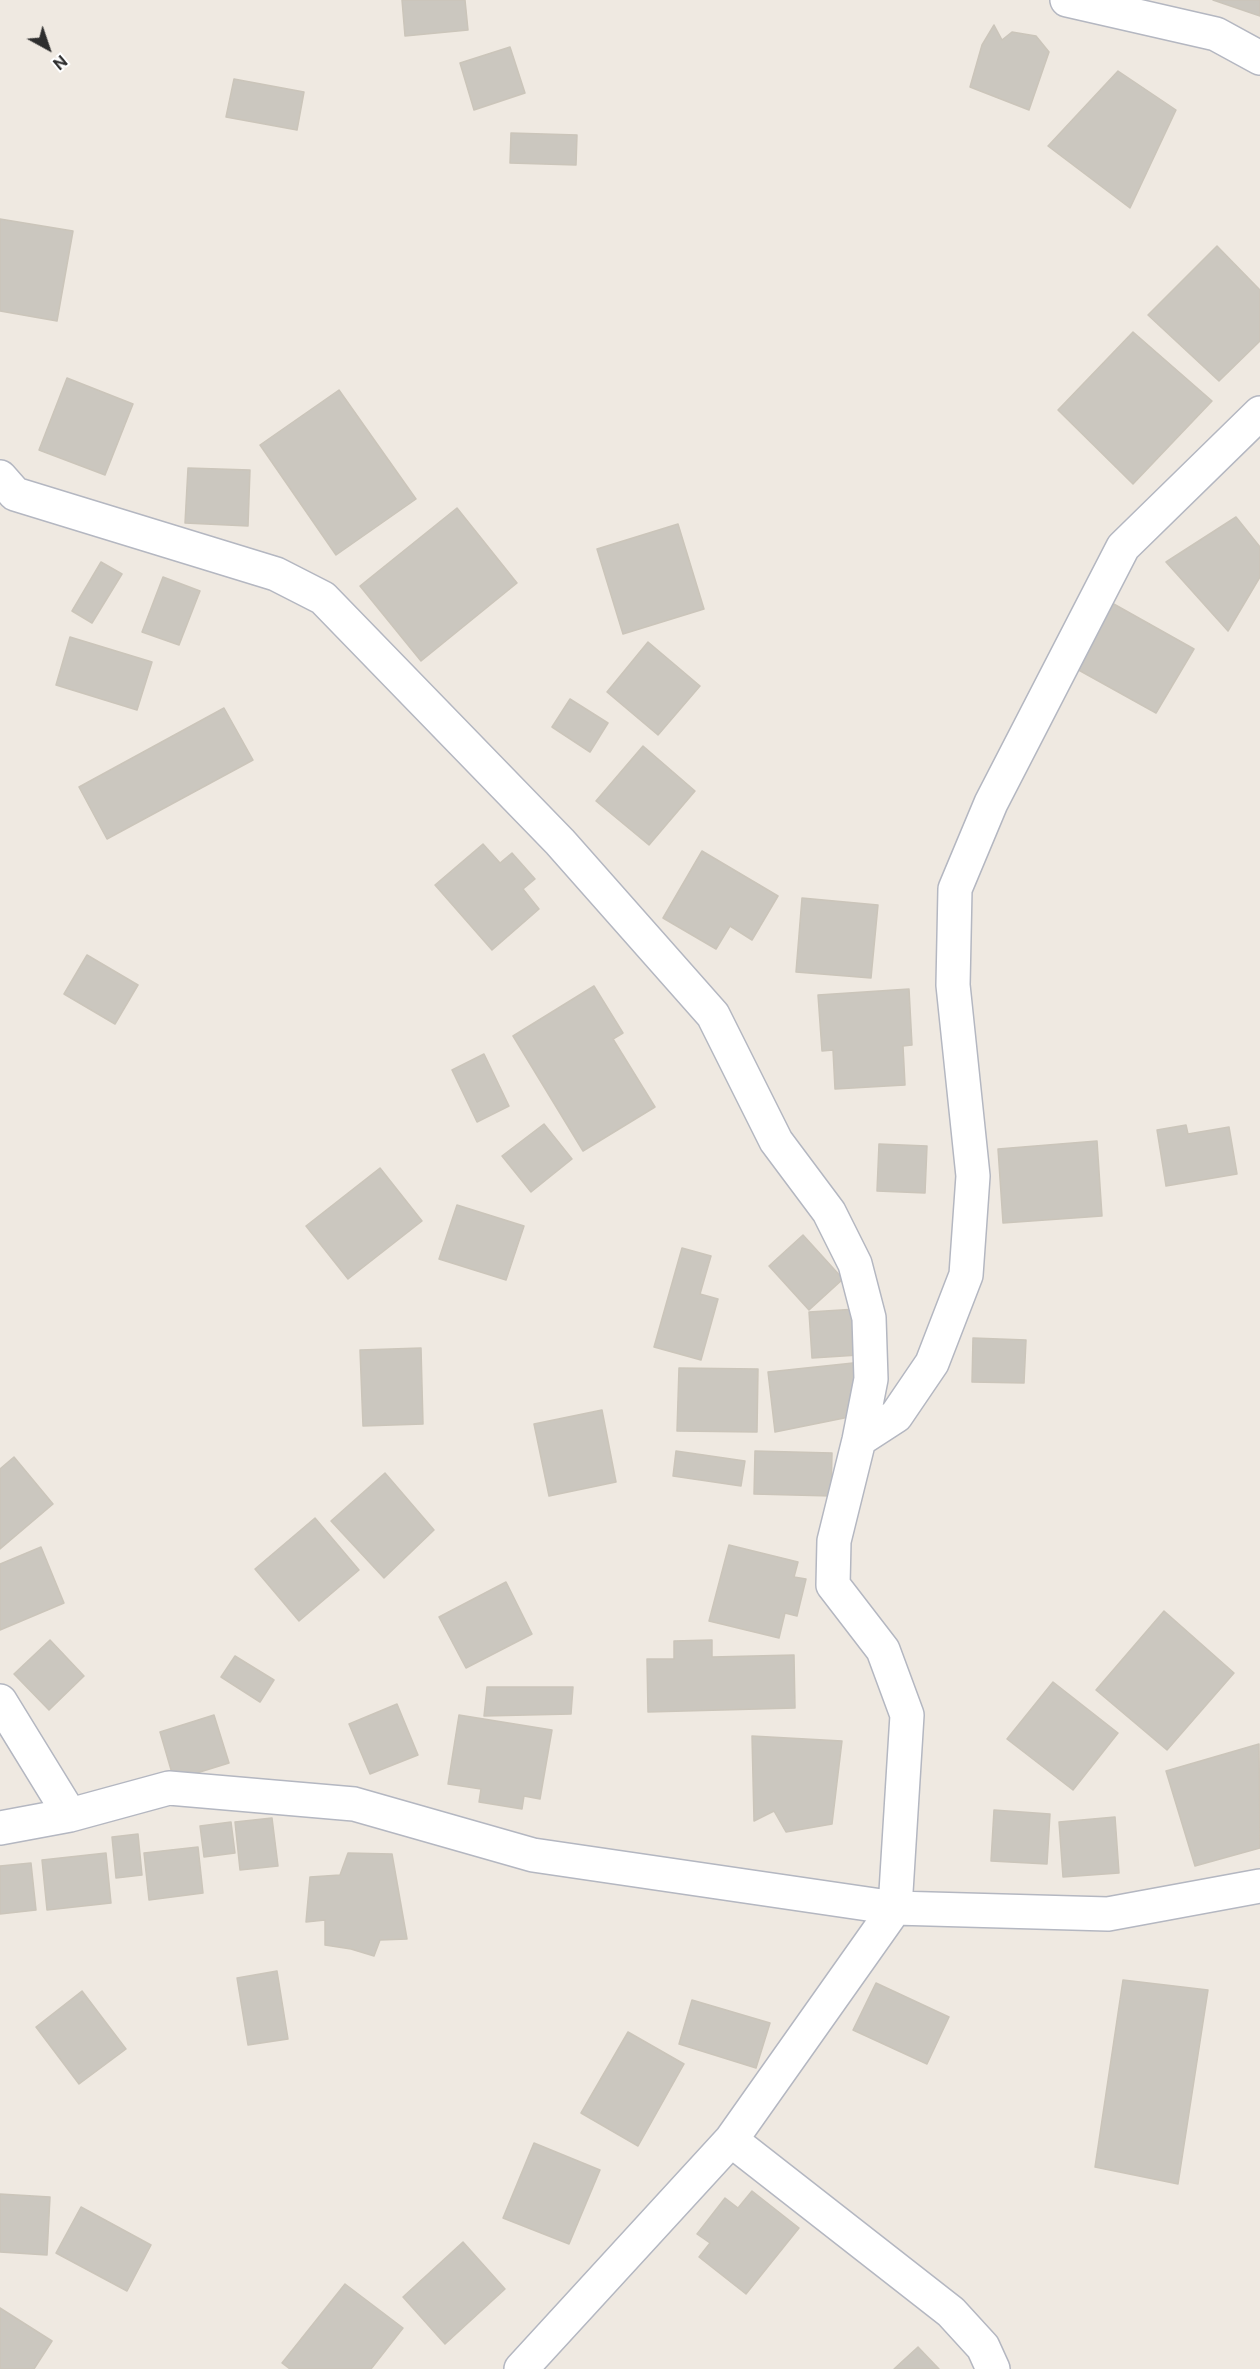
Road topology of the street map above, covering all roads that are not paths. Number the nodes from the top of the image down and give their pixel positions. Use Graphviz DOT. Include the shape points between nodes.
graph roads {
  1 [pos="1067,0"];
  2 [pos="1260,58"];
  3 [pos="1260,413"];
  4 [pos="0,477"];
  5 [pos="859,1440"];
  6 [pos="0,1701"];
  7 [pos="70,1815"];
  8 [pos="0,1828"];
  9 [pos="1260,1886"];
  10 [pos="895,1908"];
  11 [pos="731,2140"];
  12 [pos="521,2369"];
  13 [pos="993,2369"];
  1 -- 2 [label="street" via="1216,34"];
  3 -- 5 [label="street" via="1123,547 991,803 955,889 953,985 973,1176 966,1275 932,1363 896,1416"];
  4 -- 5 [label="street" via="15,494 276,574 323,598 568,851 713,1015 776,1141 829,1212 855,1264 869,1318 871,1379"];
  5 -- 10 [label="street" via="834,1541 833,1585 883,1650 907,1715"];
  6 -- 7 [label="street"];
  7 -- 8 [label="street"];
  7 -- 10 [label="street" via="169,1788 354,1804 533,1855"];
  9 -- 10 [label="street" via="1108,1914"];
  10 -- 11 [label="street"];
  11 -- 12 [label="street"];
  11 -- 13 [label="street" via="951,2312 983,2347"];
}
